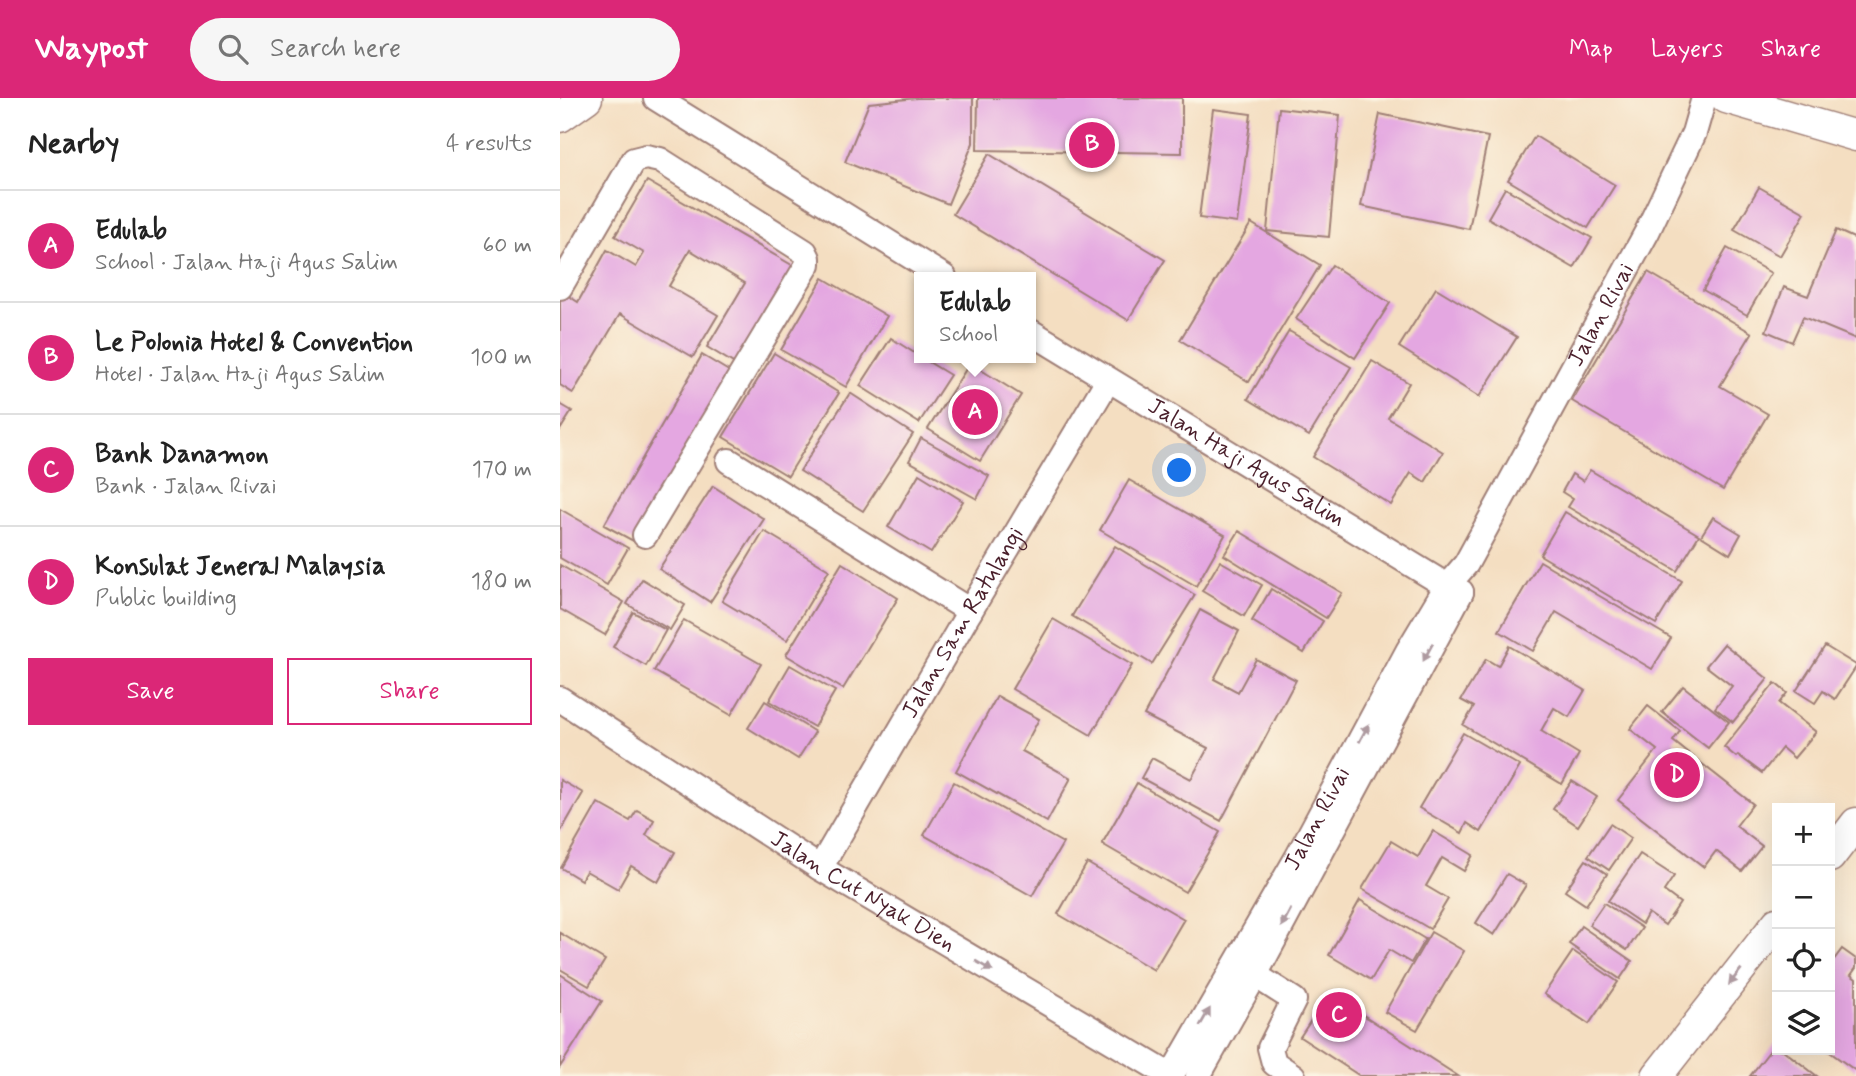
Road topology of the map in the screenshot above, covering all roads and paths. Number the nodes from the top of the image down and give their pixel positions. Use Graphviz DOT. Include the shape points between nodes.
graph roads {
  1 [pos="587,98"];
  2 [pos="656,98"];
  3 [pos="1704,98"];
  4 [pos="1737,99"];
  5 [pos="560,117"];
  6 [pos="1856,136"];
  7 [pos="936,272"];
  8 [pos="560,287"];
  9 [pos="1036,335"];
  10 [pos="1108,380"];
  11 [pos="729,461"];
  12 [pos="646,535"];
  13 [pos="1454,589"];
  14 [pos="970,611"];
  15 [pos="560,699"];
  16 [pos="1856,824"];
  17 [pos="1835,851"];
  18 [pos="820,868"];
  19 [pos="1772,929"];
  20 [pos="1255,975"];
  21 [pos="1171,1076"];
  22 [pos="1198,1076"];
  23 [pos="1293,1076"];
  24 [pos="1657,1076"];
  1 -- 5 [label="main road"];
  2 -- 7 [label="street"];
  3 -- 13 [label="street, Jalan Rivai" via="1694,133 1647,232"];
  4 -- 6 [label="main road"];
  8 -- 12 [label="street" via="634,160 646,157 660,160 808,258"];
  9 -- 10 [label="street, Jalan Haji Agus Salim"];
  10 -- 13 [label="street, Jalan Haji Agus Salim"];
  10 -- 14 [label="street, Jalan Sam Ratulangi"];
  11 -- 14 [label="street"];
  13 -- 20 [label="street, Jalan Rivai, one-way"];
  21 -- 13 [label="street, Jalan Rivai, one-way" via="1297,858 1408,651"];
  14 -- 18 [label="street, Jalan Sam Ratulangi"];
  15 -- 18 [label="street, Jalan Cut Nyak Dien"];
  16 -- 17 [label="main road"];
  18 -- 21 [label="street, Jalan Cut Nyak Dien, one-way"];
  19 -- 24 [label="main road, one-way"];
  20 -- 22 [label="street, Jalan Rivai"];
  20 -- 23 [label="street" via="1294,1000 1270,1048 1275,1063"];
}
